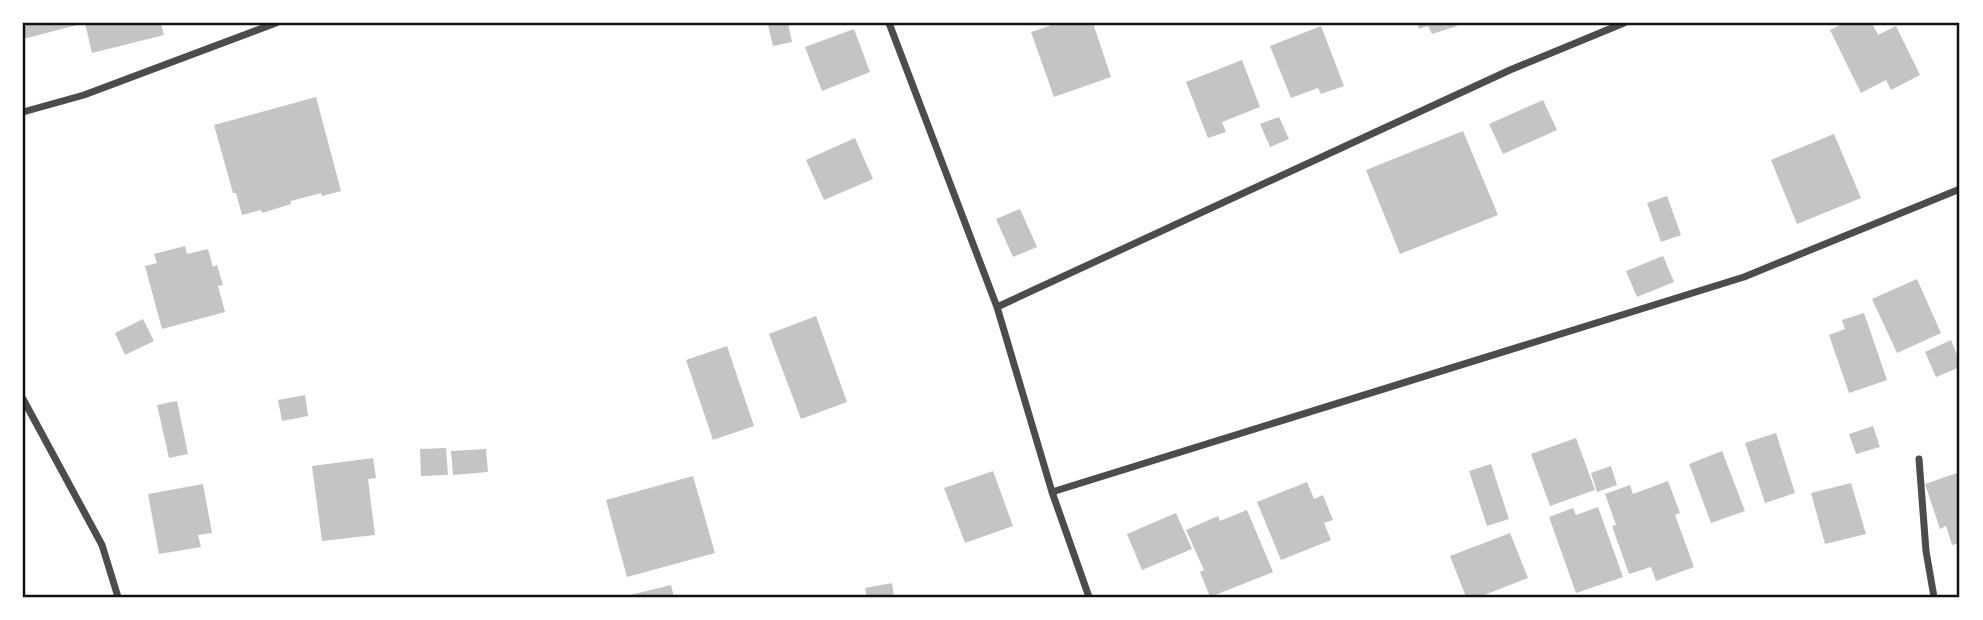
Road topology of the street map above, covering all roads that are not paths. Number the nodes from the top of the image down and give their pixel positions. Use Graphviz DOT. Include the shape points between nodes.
graph roads {
  1 [pos="276,23"];
  2 [pos="889,23"];
  3 [pos="1624,23"];
  4 [pos="23,112"];
  5 [pos="1960,190"];
  6 [pos="997,307"];
  7 [pos="23,399"];
  8 [pos="1919,459"];
  9 [pos="1052,492"];
  10 [pos="118,597"];
  11 [pos="1088,597"];
  12 [pos="1934,597"];
  1 -- 4 [label="street" via="84,95"];
  2 -- 6 [label="street"];
  3 -- 6 [label="street" via="1510,70"];
  5 -- 9 [label="street" via="1744,276"];
  6 -- 9 [label="street"];
  7 -- 10 [label="street" via="102,545"];
  8 -- 12 [label="street"];
  9 -- 11 [label="street"];
}
